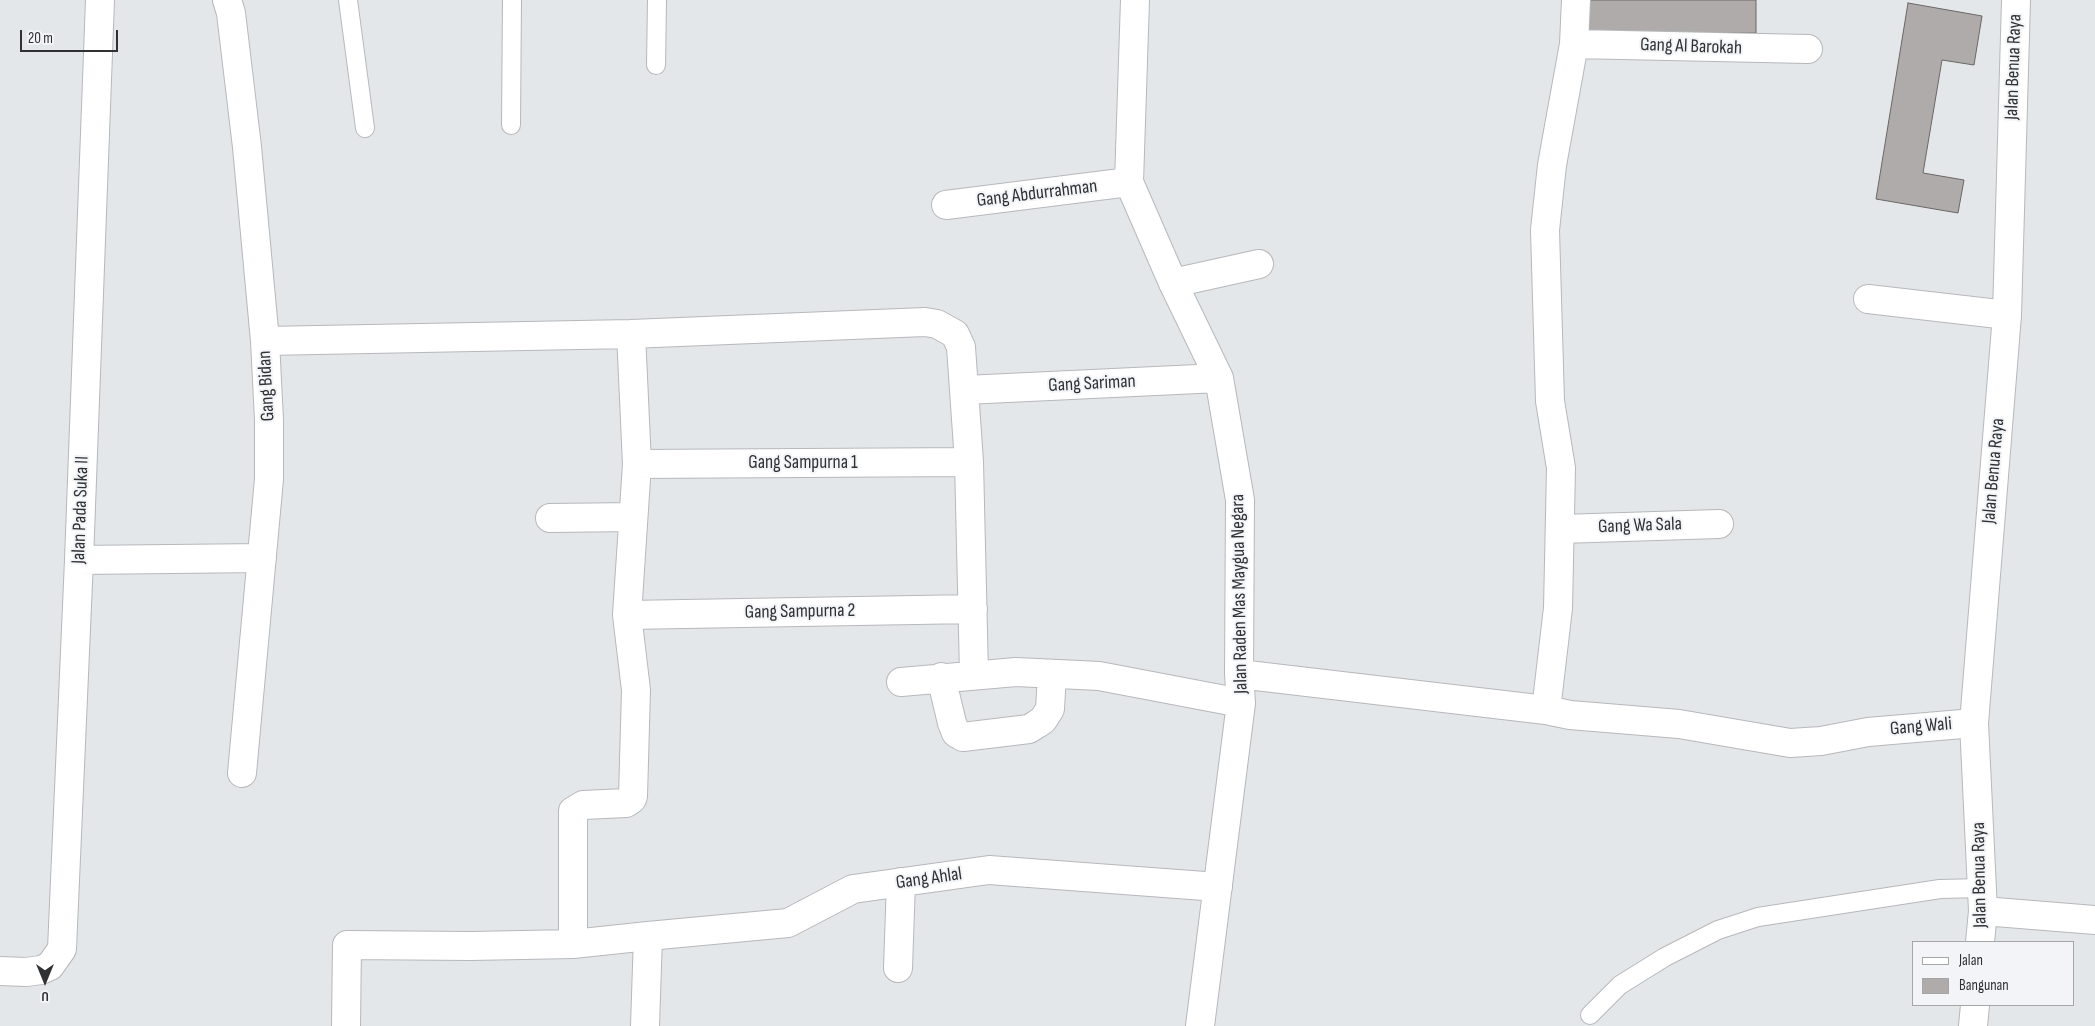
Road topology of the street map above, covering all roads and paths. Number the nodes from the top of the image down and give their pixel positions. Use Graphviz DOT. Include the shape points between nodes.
graph roads {
  1 [pos="100,0"];
  2 [pos="227,0"];
  3 [pos="348,0"];
  4 [pos="512,0"];
  5 [pos="657,0"];
  6 [pos="1135,0"];
  7 [pos="1576,0"];
  8 [pos="2016,0"];
  9 [pos="1574,44"];
  10 [pos="1808,49"];
  11 [pos="656,65"];
  12 [pos="511,125"];
  13 [pos="365,128"];
  14 [pos="1128,182"];
  15 [pos="946,205"];
  16 [pos="1259,264"];
  17 [pos="1172,283"];
  18 [pos="1868,299"];
  19 [pos="2006,315"];
  20 [pos="631,334"];
  21 [pos="265,342"];
  22 [pos="1219,378"];
  23 [pos="965,390"];
  24 [pos="970,462"];
  25 [pos="637,464"];
  26 [pos="633,517"];
  27 [pos="550,518"];
  28 [pos="1719,524"];
  29 [pos="1561,529"];
  30 [pos="262,558"];
  31 [pos="79,560"];
  32 [pos="973,609"];
  33 [pos="627,615"];
  34 [pos="974,674"];
  35 [pos="1052,674"];
  36 [pos="1239,674"];
  37 [pos="941,677"];
  38 [pos="901,682"];
  39 [pos="1242,703"];
  40 [pos="1546,710"];
  41 [pos="1974,723"];
  42 [pos="242,773"];
  43 [pos="901,882"];
  44 [pos="1218,887"];
  45 [pos="1983,899"];
  46 [pos="2095,920"];
  47 [pos="648,936"];
  48 [pos="1980,941"];
  49 [pos="573,944"];
  50 [pos="898,968"];
  51 [pos="0,971"];
  52 [pos="1975,1006"];
  53 [pos="1590,1015"];
  54 [pos="346,1026"];
  55 [pos="645,1026"];
  56 [pos="1200,1026"];
  57 [pos="1973,1026"];
  1 -- 31 [label="street, Jalan Pada Suka II"];
  2 -- 21 [label="street, Gang Bidan" via="247,147"];
  3 -- 13 [label="lane"];
  4 -- 12 [label="lane"];
  5 -- 11 [label="lane"];
  6 -- 14 [label="street, Jalan Raden Mas Maygua Negara"];
  7 -- 9 [label="street"];
  8 -- 19 [label="street, Jalan Benua Raya"];
  9 -- 10 [label="street, Gang Al Barokah"];
  9 -- 29 [label="street" via="1552,165 1545,230 1550,401 1561,468"];
  14 -- 15 [label="street, Gang Abdurrahman"];
  14 -- 17 [label="street, Jalan Raden Mas Maygua Negara"];
  16 -- 17 [label="street"];
  17 -- 22 [label="street, Jalan Raden Mas Maygua Negara"];
  18 -- 19 [label="street"];
  19 -- 41 [label="street, Jalan Benua Raya"];
  20 -- 21 [label="street"];
  20 -- 23 [label="street" via="937,324 955,334 961,347"];
  20 -- 25 [label="street"];
  21 -- 30 [label="street, Gang Bidan" via="269,479"];
  22 -- 23 [label="street, Gang Sariman"];
  22 -- 36 [label="street, Jalan Raden Mas Maygua Negara" via="1240,500"];
  23 -- 24 [label="street"];
  24 -- 25 [label="street, Gang Sampurna 1"];
  24 -- 32 [label="street"];
  25 -- 26 [label="street"];
  26 -- 27 [label="street"];
  26 -- 33 [label="street"];
  28 -- 29 [label="street, Gang Wa Sala"];
  29 -- 40 [label="street" via="1558,608"];
  30 -- 31 [label="street"];
  30 -- 42 [label="street, Gang Bidan"];
  31 -- 51 [label="street, Jalan Pada Suka II" via="62,948 50,966 41,970"];
  32 -- 33 [label="street, Gang Sampurna 2"];
  32 -- 34 [label="street"];
  33 -- 49 [label="street" via="636,690 633,796 626,803 583,805 573,811"];
  34 -- 35 [label="street"];
  34 -- 37 [label="street"];
  35 -- 37 [label="street" via="1050,709 1043,720 1029,729 964,737 956,733 952,723"];
  35 -- 39 [label="street" via="1099,676"];
  36 -- 39 [label="street, Jalan Raden Mas Maygua Negara"];
  36 -- 40 [label="street, Gang Wali"];
  37 -- 38 [label="street"];
  39 -- 44 [label="street, Jalan Raden Mas Maygua Negara"];
  40 -- 41 [label="street, Gang Wali" via="1679,724 1790,744 1868,732"];
  41 -- 45 [label="street, Jalan Benua Raya"];
  43 -- 44 [label="street, Gang Ahlal" via="989,870"];
  43 -- 47 [label="street, Gang Ahlal" via="853,889 788,923"];
  43 -- 50 [label="street"];
  44 -- 56 [label="street, Jalan Raden Mas Maygua Negara"];
  45 -- 46 [label="street"];
  45 -- 48 [label="street, Jalan Benua Raya"];
  45 -- 53 [label="lane" via="1940,889 1758,917 1718,930 1665,957 1620,985"];
  47 -- 49 [label="street, Gang Ahlal"];
  47 -- 55 [label="street"];
  49 -- 54 [label="street, Gang Ahlal" via="347,945"];
  52 -- 57 [label="street"];
}
